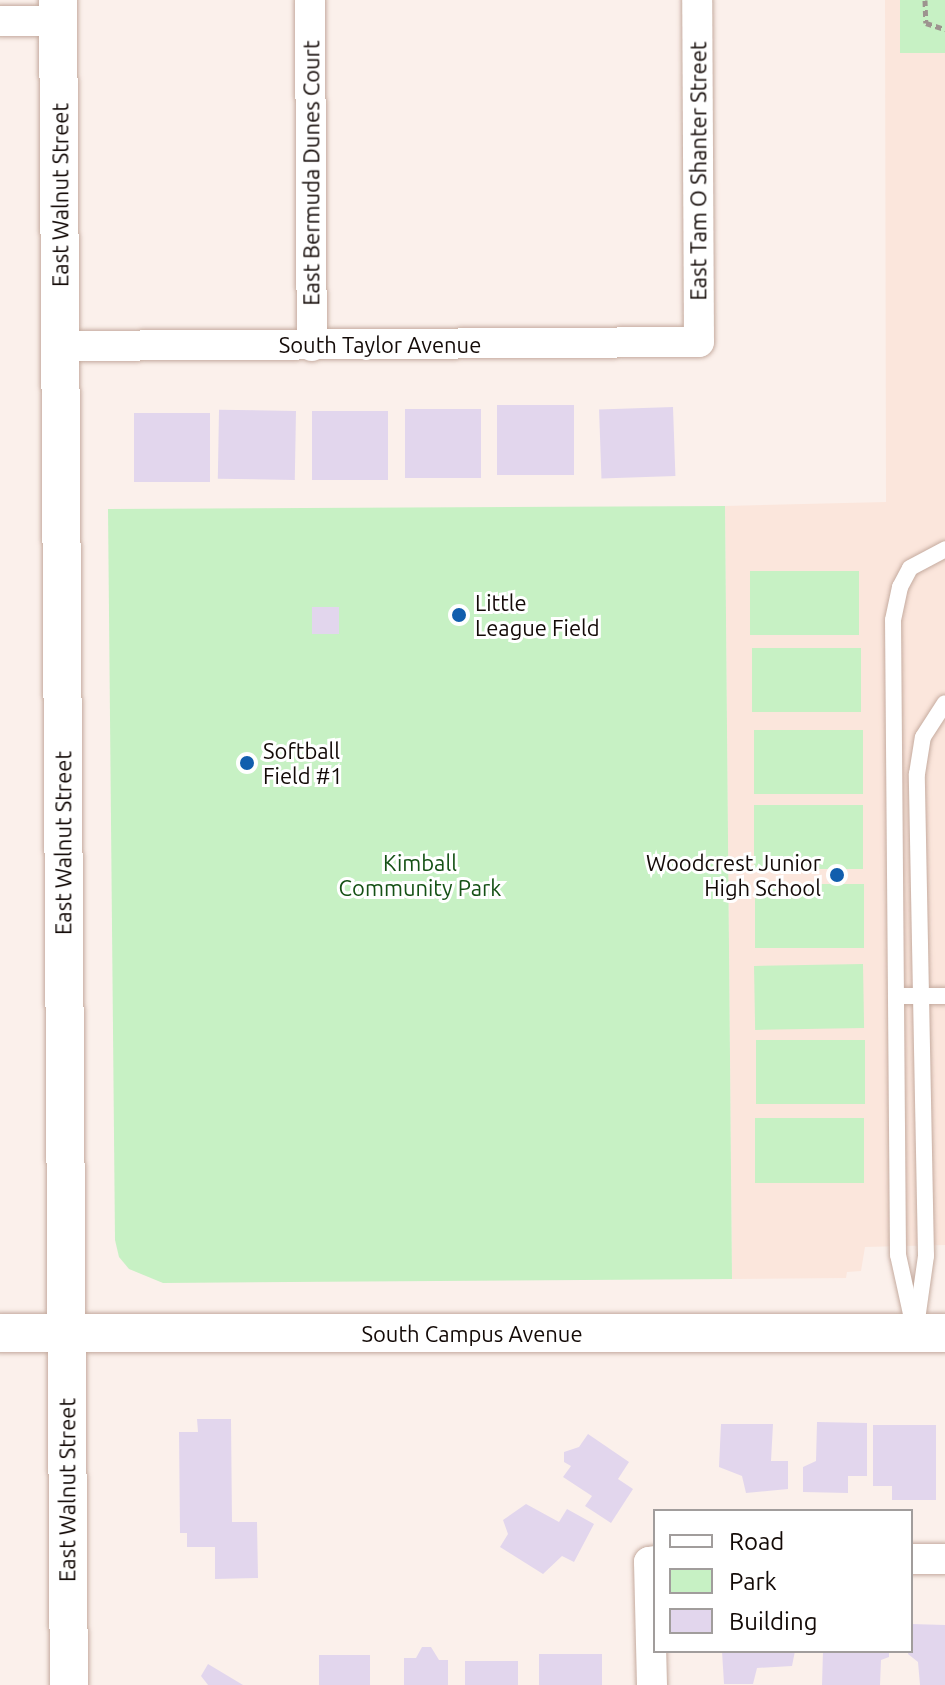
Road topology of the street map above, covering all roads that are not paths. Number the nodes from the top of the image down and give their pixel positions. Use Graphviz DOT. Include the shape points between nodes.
graph roads {
  1 [pos="310,0"];
  2 [pos="697,0"];
  3 [pos="59,10"];
  4 [pos="0,21"];
  5 [pos="699,342"];
  6 [pos="61,346"];
  7 [pos="312,346"];
  8 [pos="945,549"];
  9 [pos="945,703"];
  10 [pos="896,996"];
  11 [pos="921,996"];
  12 [pos="945,996"];
  13 [pos="0,1333"];
  14 [pos="66,1333"];
  15 [pos="930,1333"];
  16 [pos="913,1559"];
  17 [pos="945,1559"];
  18 [pos="652,1562"];
  19 [pos="69,1685"];
  20 [pos="652,1685"];
  1 -- 7 [label="street, East Bermuda Dunes Court"];
  2 -- 5 [label="street, East Tam O Shanter Street"];
  3 -- 4 [label="street"];
  3 -- 6 [label="street, East Walnut Street"];
  5 -- 7 [label="street, South Taylor Avenue"];
  6 -- 7 [label="street, South Taylor Avenue"];
  6 -- 14 [label="street, East Walnut Street"];
  8 -- 10 [label="lane" via="910,568 893,620"];
  9 -- 11 [label="lane" via="923,737 917,774"];
  10 -- 11 [label="lane"];
  10 -- 15 [label="lane" via="898,1255"];
  11 -- 12 [label="lane"];
  11 -- 15 [label="lane"];
  13 -- 14 [label="street, South Campus Avenue"];
  14 -- 15 [label="street, South Campus Avenue"];
  14 -- 19 [label="street, East Walnut Street"];
  16 -- 17 [label="street"];
  18 -- 20 [label="street"];
}
